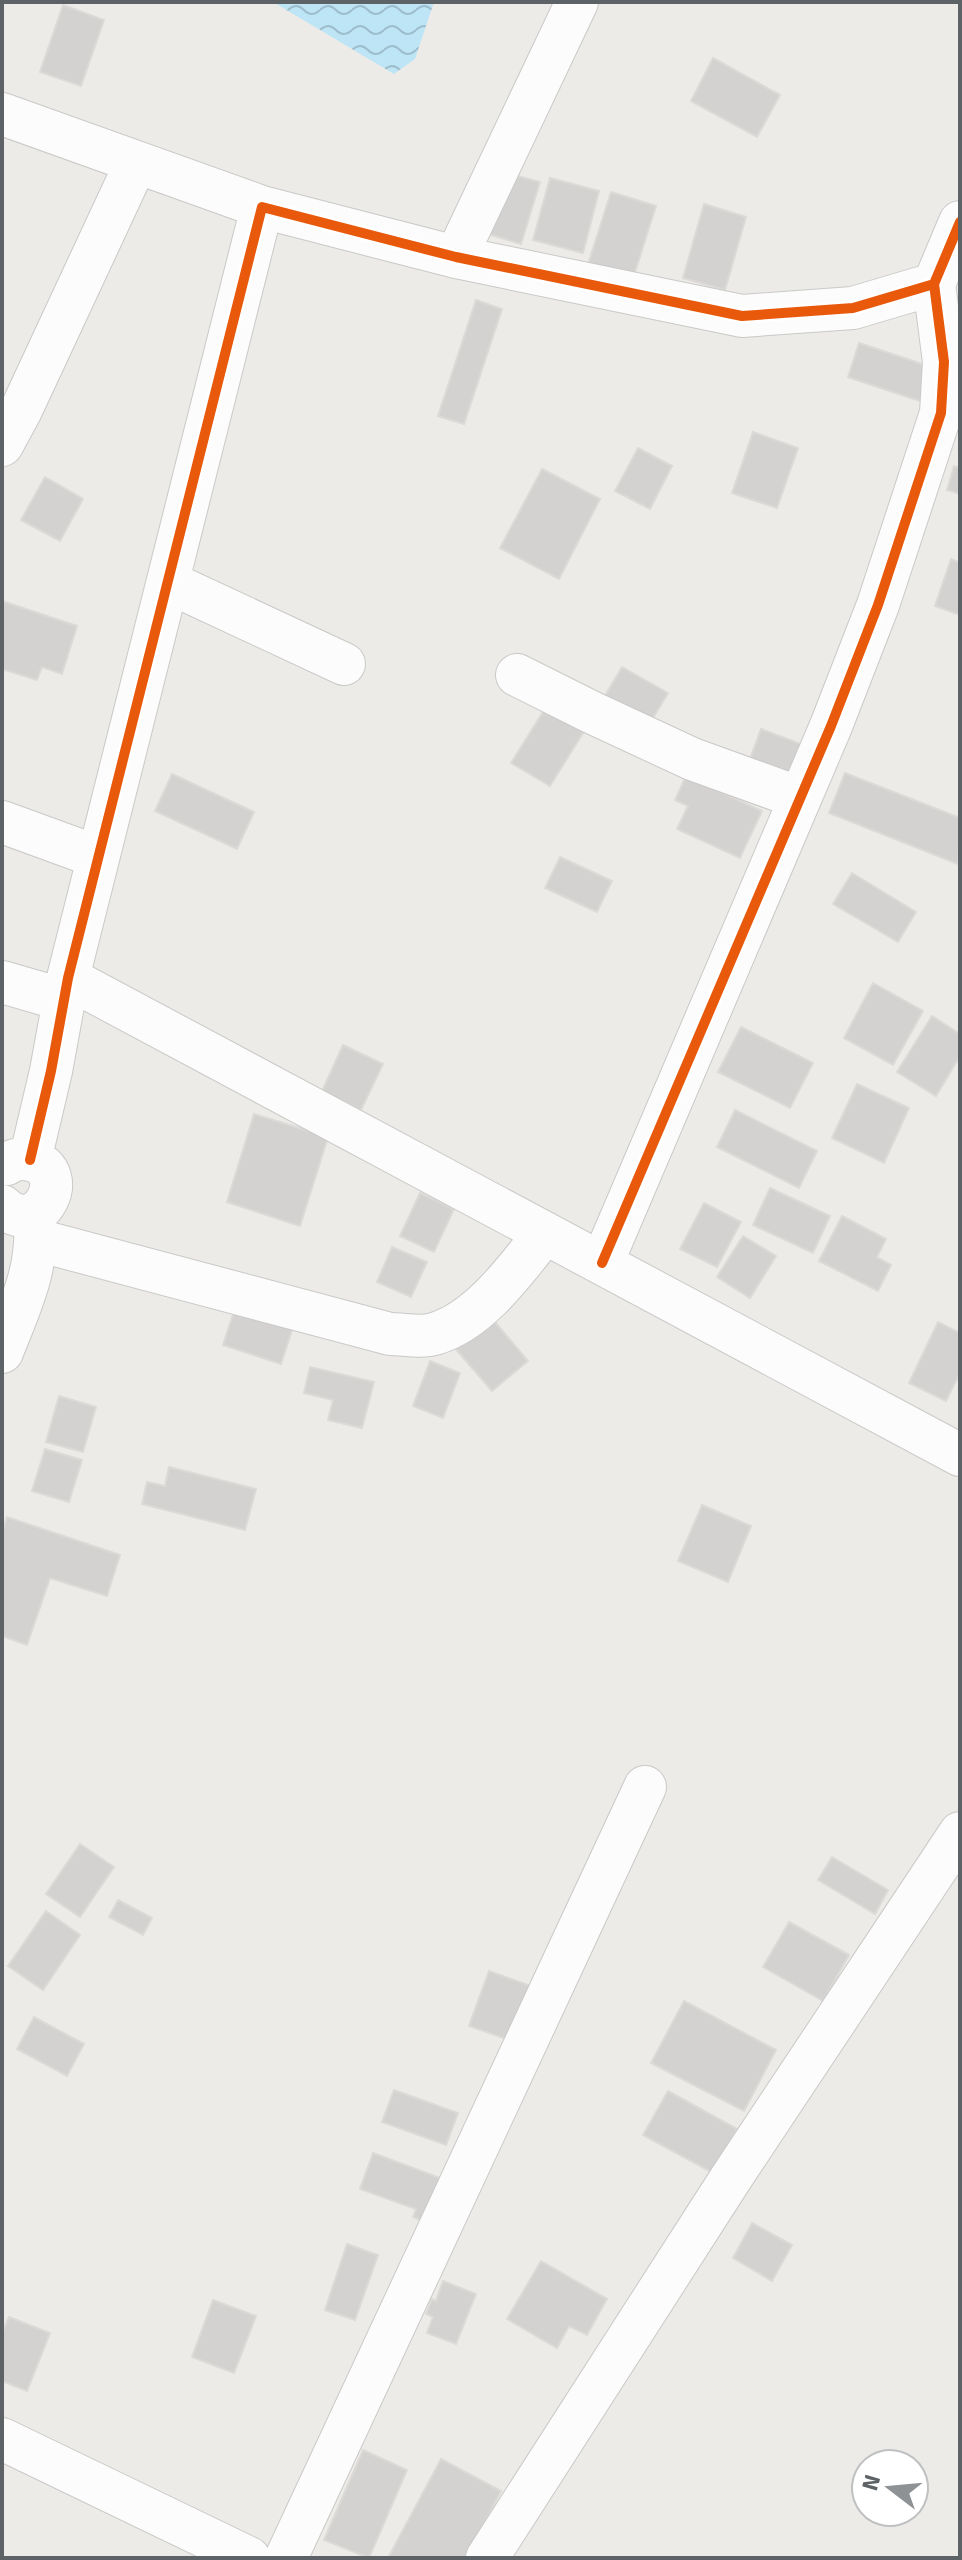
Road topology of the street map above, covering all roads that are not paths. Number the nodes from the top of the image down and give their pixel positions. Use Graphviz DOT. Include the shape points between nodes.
graph roads {
  1 [pos="577,2"];
  2 [pos="2,114"];
  3 [pos="136,163"];
  4 [pos="262,207"];
  5 [pos="960,222"];
  6 [pos="456,257"];
  7 [pos="934,284"];
  8 [pos="2,445"];
  9 [pos="168,582"];
  10 [pos="344,664"];
  11 [pos="517,675"];
  12 [pos="800,798"];
  13 [pos="2,822"];
  14 [pos="98,857"];
  15 [pos="2,982"];
  16 [pos="66,989"];
  17 [pos="16,1164"];
  18 [pos="25,1220"];
  19 [pos="545,1233"];
  20 [pos="602,1263"];
  21 [pos="2,1352"];
  22 [pos="960,1455"];
  23 [pos="645,1787"];
  24 [pos="960,1833"];
  25 [pos="2,2439"];
  26 [pos="249,2558"];
  27 [pos="286,2558"];
  28 [pos="487,2558"];
  1 -- 6 [label="street"];
  2 -- 3 [label="street"];
  3 -- 4 [label="street"];
  3 -- 8 [label="street"];
  4 -- 6 [label="street"];
  4 -- 9 [label="street"];
  5 -- 7 [label="street"];
  6 -- 7 [label="street" via="742,316 853,308"];
  7 -- 12 [label="street" via="944,362 941,413 878,605"];
  9 -- 10 [label="street"];
  9 -- 14 [label="street"];
  11 -- 12 [label="street" via="692,759"];
  12 -- 20 [label="street"];
  13 -- 14 [label="street"];
  14 -- 16 [label="street"];
  15 -- 16 [label="street"];
  16 -- 17 [label="street" via="51,1071"];
  16 -- 19 [label="street"];
  17 -- 18 [label="street" via="38,1163 50,1177 46,1205"];
  18 -- 19 [label="street" via="390,1334 432,1335 455,1325 497,1293"];
  18 -- 21 [label="street" via="34,1264"];
  19 -- 20 [label="street"];
  20 -- 22 [label="street"];
  23 -- 27 [label="street"];
  24 -- 28 [label="street"];
  25 -- 26 [label="street"];
}
